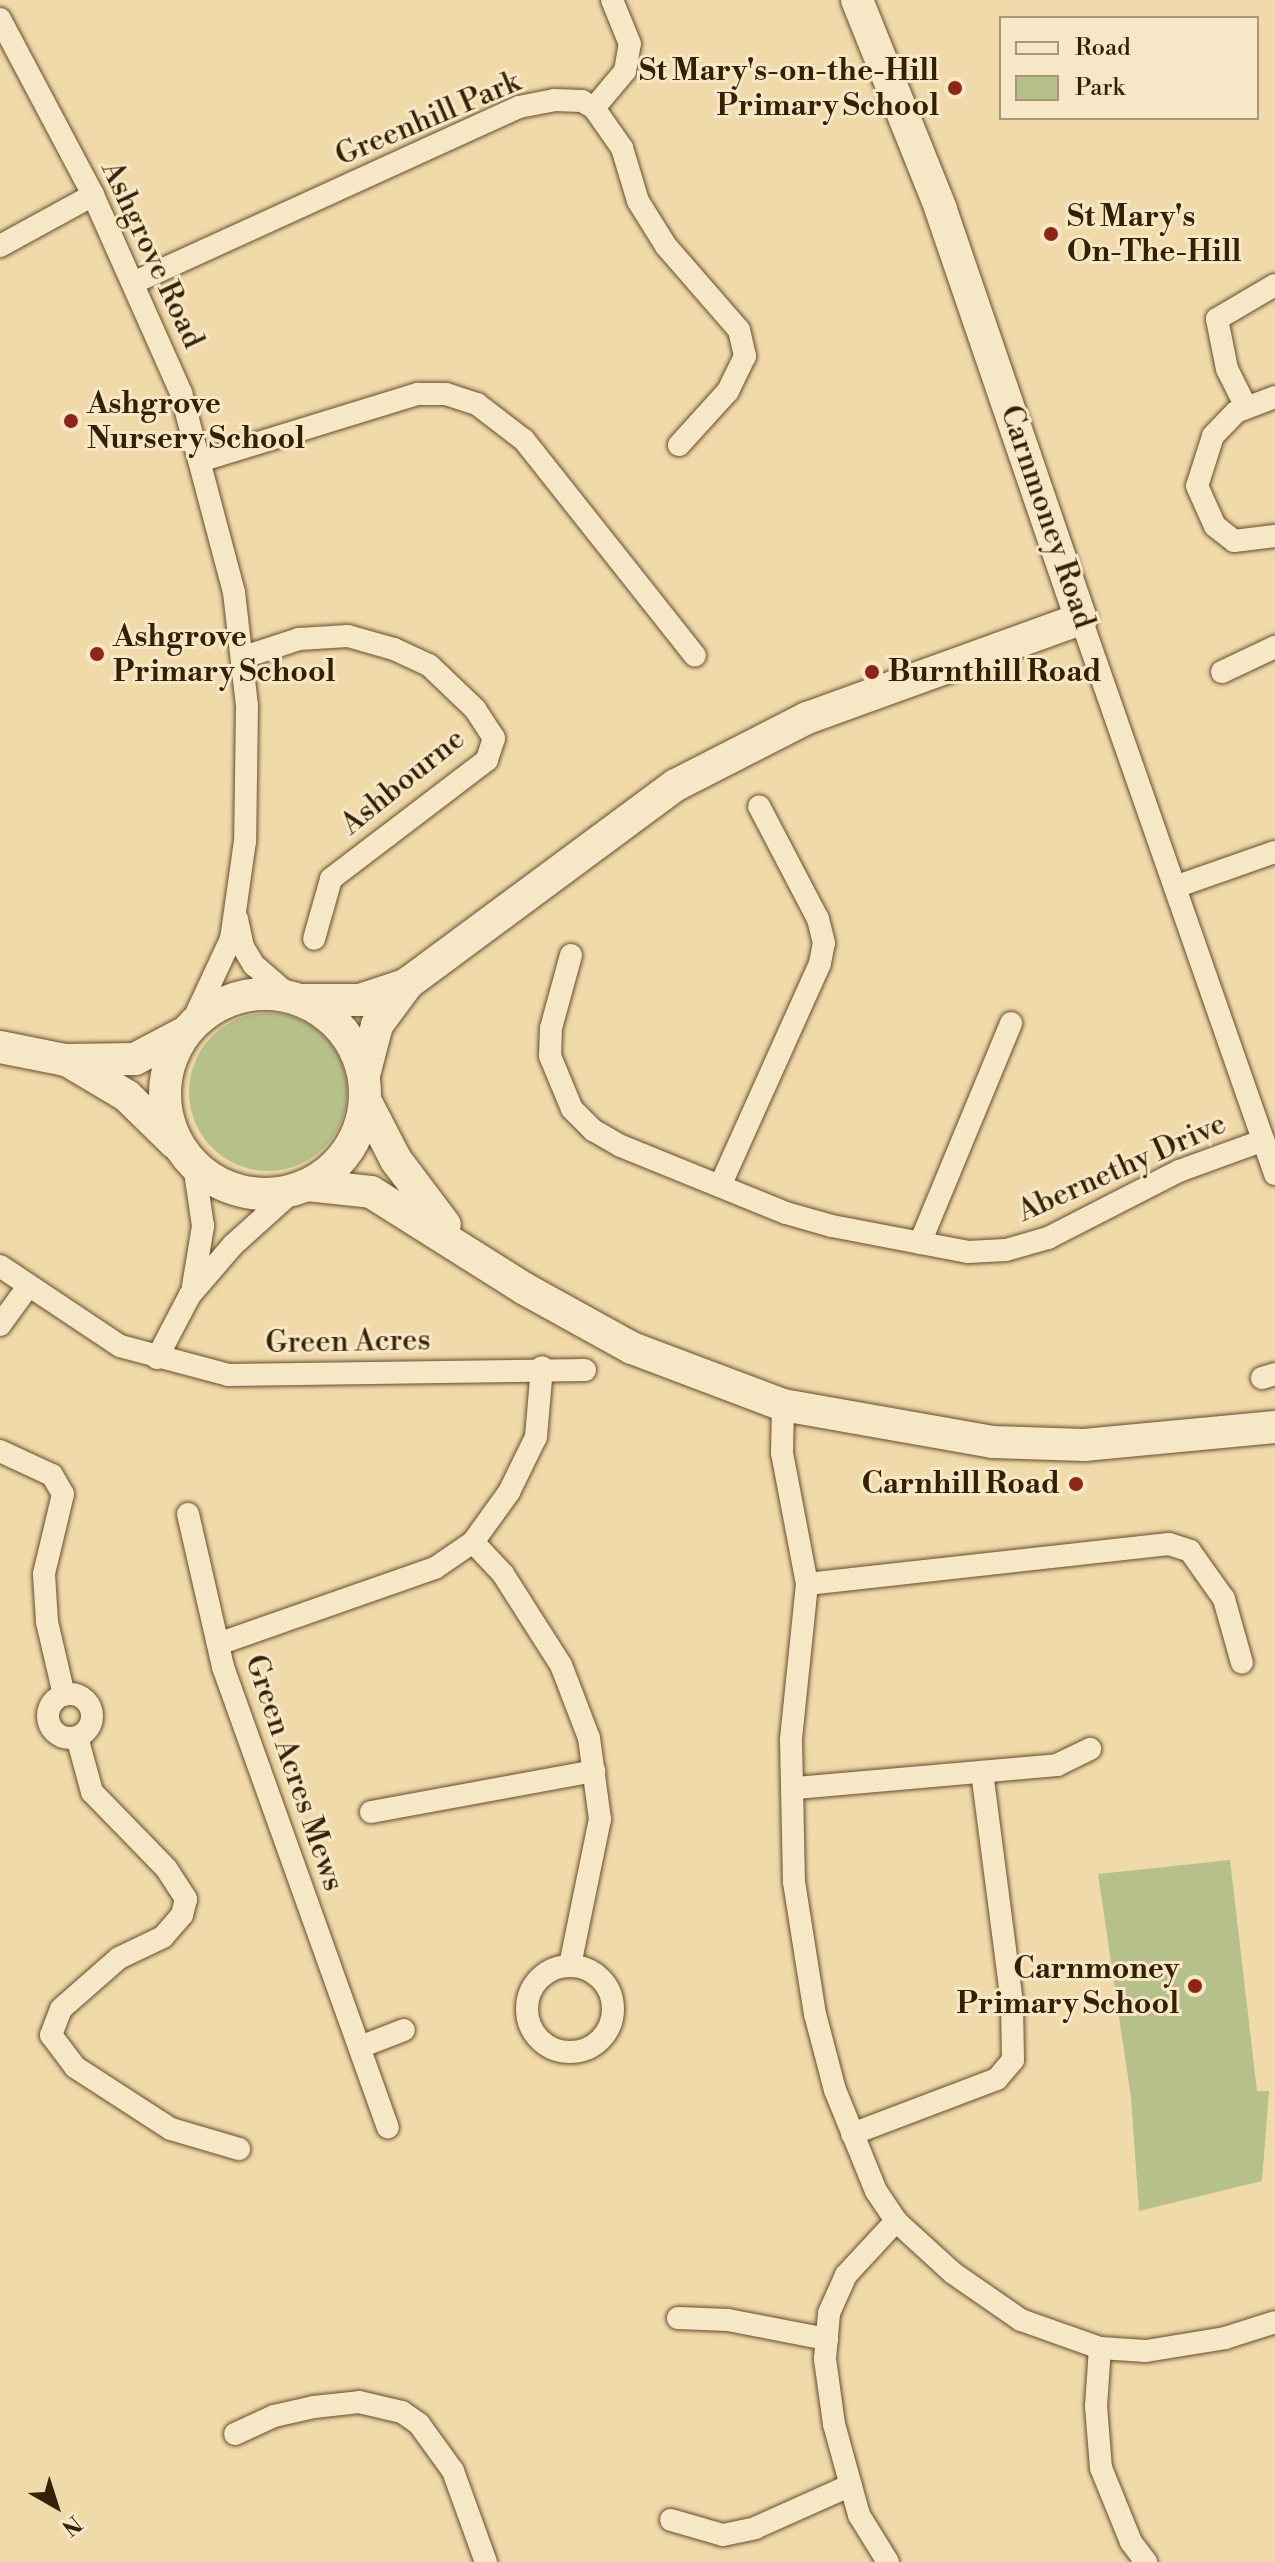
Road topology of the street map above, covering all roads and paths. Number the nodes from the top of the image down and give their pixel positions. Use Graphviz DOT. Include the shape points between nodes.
graph roads {
  1 [pos="612,0"];
  2 [pos="857,0"];
  3 [pos="0,19"];
  4 [pos="594,108"];
  5 [pos="93,195"];
  6 [pos="0,246"];
  7 [pos="135,282"];
  8 [pos="1275,285"];
  9 [pos="1275,397"];
  10 [pos="1246,407"];
  11 [pos="679,445"];
  12 [pos="203,460"];
  13 [pos="1275,536"];
  14 [pos="1081,619"];
  15 [pos="1275,647"];
  16 [pos="695,656"];
  17 [pos="244,657"];
  18 [pos="1222,672"];
  19 [pos="759,806"];
  20 [pos="1275,852"];
  21 [pos="1175,887"];
  22 [pos="237,909"];
  23 [pos="314,939"];
  24 [pos="571,955"];
  25 [pos="408,983"];
  26 [pos="296,998"];
  27 [pos="1011,1023"];
  28 [pos="188,1030"];
  29 [pos="0,1047"];
  30 [pos="65,1060"];
  31 [pos="364,1087"];
  32 [pos="1264,1140"];
  33 [pos="189,1160"];
  34 [pos="1275,1174"];
  35 [pos="720,1186"];
  36 [pos="300,1188"];
  37 [pos="920,1243"];
  38 [pos="462,1246"];
  39 [pos="0,1266"];
  40 [pos="27,1288"];
  41 [pos="190,1295"];
  42 [pos="0,1325"];
  43 [pos="157,1358"];
  44 [pos="542,1367"];
  45 [pos="585,1370"];
  46 [pos="783,1405"];
  47 [pos="1274,1436"];
  48 [pos="0,1451"];
  49 [pos="188,1514"];
  50 [pos="473,1542"];
  51 [pos="807,1584"];
  52 [pos="218,1644"];
  53 [pos="1242,1663"];
  54 [pos="64,1695"];
  55 [pos="77,1737"];
  56 [pos="1090,1749"];
  57 [pos="594,1771"];
  58 [pos="982,1772"];
  59 [pos="796,1788"];
  60 [pos="371,1812"];
  61 [pos="570,1965"];
  62 [pos="404,2030"];
  63 [pos="360,2047"];
  64 [pos="388,2127"];
  65 [pos="852,2134"];
  66 [pos="239,2149"];
  67 [pos="896,2221"];
  68 [pos="678,2318"];
  69 [pos="1275,2322"];
  70 [pos="827,2339"];
  71 [pos="1100,2348"];
  72 [pos="235,2434"];
  73 [pos="851,2485"];
  74 [pos="671,2520"];
  75 [pos="486,2562"];
  76 [pos="888,2562"];
  77 [pos="1146,2562"];
  1 -- 4 [label="street" via="630,44 625,71"];
  2 -- 14 [label="street, Carnmoney Road" via="941,209"];
  3 -- 5 [label="street, Ashgrove Road"];
  4 -- 7 [label="street, Greenhill Park" via="582,101 554,100 519,107"];
  4 -- 11 [label="street" via="622,148 638,201 666,246 739,330 745,356 728,391"];
  5 -- 6 [label="street"];
  5 -- 7 [label="street, Ashgrove Road"];
  7 -- 12 [label="street, Ashgrove Road"];
  8 -- 10 [label="street" via="1217,319 1227,369"];
  9 -- 10 [label="street"];
  10 -- 13 [label="street" via="1213,436 1197,486 1215,526 1234,541"];
  12 -- 16 [label="street" via="418,394 446,394 477,404 524,440"];
  12 -- 17 [label="street, Ashgrove Road"];
  14 -- 21 [label="street, Carnmoney Road"];
  14 -- 25 [label="street" via="821,713 723,758 614,827"];
  15 -- 18 [label="street"];
  17 -- 22 [label="street, Ashgrove Road" via="248,767"];
  17 -- 23 [label="street, Ashbourne" via="299,639 348,636 394,649 429,665 475,709 494,738 487,760 331,879"];
  19 -- 35 [label="street" via="818,919 824,943 820,963"];
  20 -- 21 [label="street"];
  21 -- 32 [label="street, Carnmoney Road"];
  22 -- 26 [label="street, Ashgrove Road" via="243,947 254,965"];
  22 -- 28 [label="street, Ashgrove Road" via="222,964"];
  24 -- 35 [label="street, Abernethy Drive" via="551,1028 550,1056 572,1109 593,1130 621,1146"];
  25 -- 26 [label="street" via="360,1000"];
  25 -- 31 [label="street" via="377,1025"];
  26 -- 28 [label="street" via="247,995 226,1001"];
  26 -- 31 [label="street" via="342,1029"];
  27 -- 37 [label="street"];
  28 -- 30 [label="street" via="135,1059"];
  28 -- 33 [label="street" via="173,1054 165,1093 172,1132"];
  29 -- 30 [label="street"];
  30 -- 33 [label="street" via="127,1096"];
  31 -- 36 [label="street" via="348,1151"];
  31 -- 38 [label="street" via="396,1160"];
  32 -- 34 [label="street, Carnmoney Road"];
  32 -- 37 [label="street, Abernethy Drive" via="1179,1171 1048,1238 1006,1250 968,1252"];
  33 -- 36 [label="street" via="240,1191"];
  33 -- 41 [label="street" via="203,1226"];
  35 -- 37 [label="street, Abernethy Drive" via="786,1213"];
  36 -- 38 [label="street" via="371,1192"];
  36 -- 41 [label="street" via="233,1245"];
  38 -- 46 [label="street" via="525,1289 632,1348"];
  39 -- 40 [label="street, Green Acres"];
  40 -- 42 [label="street"];
  40 -- 43 [label="street, Green Acres" via="120,1346"];
  41 -- 43 [label="street"];
  43 -- 44 [label="street, Green Acres" via="228,1375"];
  44 -- 45 [label="street, Green Acres"];
  44 -- 50 [label="street" via="536,1437 509,1492"];
  46 -- 47 [label="street" via="993,1442 1084,1445"];
  46 -- 51 [label="street" via="782,1453"];
  48 -- 54 [label="street" via="52,1475 63,1494 44,1574 47,1622"];
  49 -- 52 [label="street, Green Acres Mews"];
  50 -- 52 [label="street" via="435,1568"];
  50 -- 57 [label="street" via="503,1574 561,1665 589,1738"];
  51 -- 53 [label="street" via="1169,1544 1190,1551 1224,1599"];
  51 -- 59 [label="street" via="791,1740"];
  52 -- 63 [label="street, Green Acres Mews"];
  54 -- 55 [label="street" via="79,1696 90,1707 89,1728"];
  54 -- 55 [label="street" via="49,1708 49,1723 56,1734"];
  55 -- 66 [label="street" via="92,1792 166,1868 186,1899 182,1915 163,1937 119,1958 61,2009 51,2035 75,2067 171,2129"];
  56 -- 58 [label="street" via="1057,1765"];
  57 -- 60 [label="street"];
  57 -- 61 [label="street" via="600,1819"];
  58 -- 59 [label="street"];
  58 -- 65 [label="street" via="1012,2003 1013,2060 997,2079"];
  59 -- 65 [label="street" via="794,1882 815,2014"];
  62 -- 63 [label="street"];
  63 -- 64 [label="street, Green Acres Mews"];
  65 -- 67 [label="street" via="876,2191"];
  67 -- 70 [label="street" via="846,2275 829,2313"];
  67 -- 71 [label="street" via="953,2273 1021,2320"];
  68 -- 70 [label="street" via="728,2320"];
  69 -- 71 [label="street" via="1225,2338 1146,2351"];
  70 -- 73 [label="street" via="834,2424"];
  71 -- 77 [label="street" via="1096,2406 1101,2468 1131,2542"];
  72 -- 75 [label="street" via="274,2416 314,2407 359,2402 402,2412 419,2424 453,2471"];
  73 -- 74 [label="street" via="755,2528 723,2535"];
  73 -- 76 [label="street" via="859,2515"];
}
